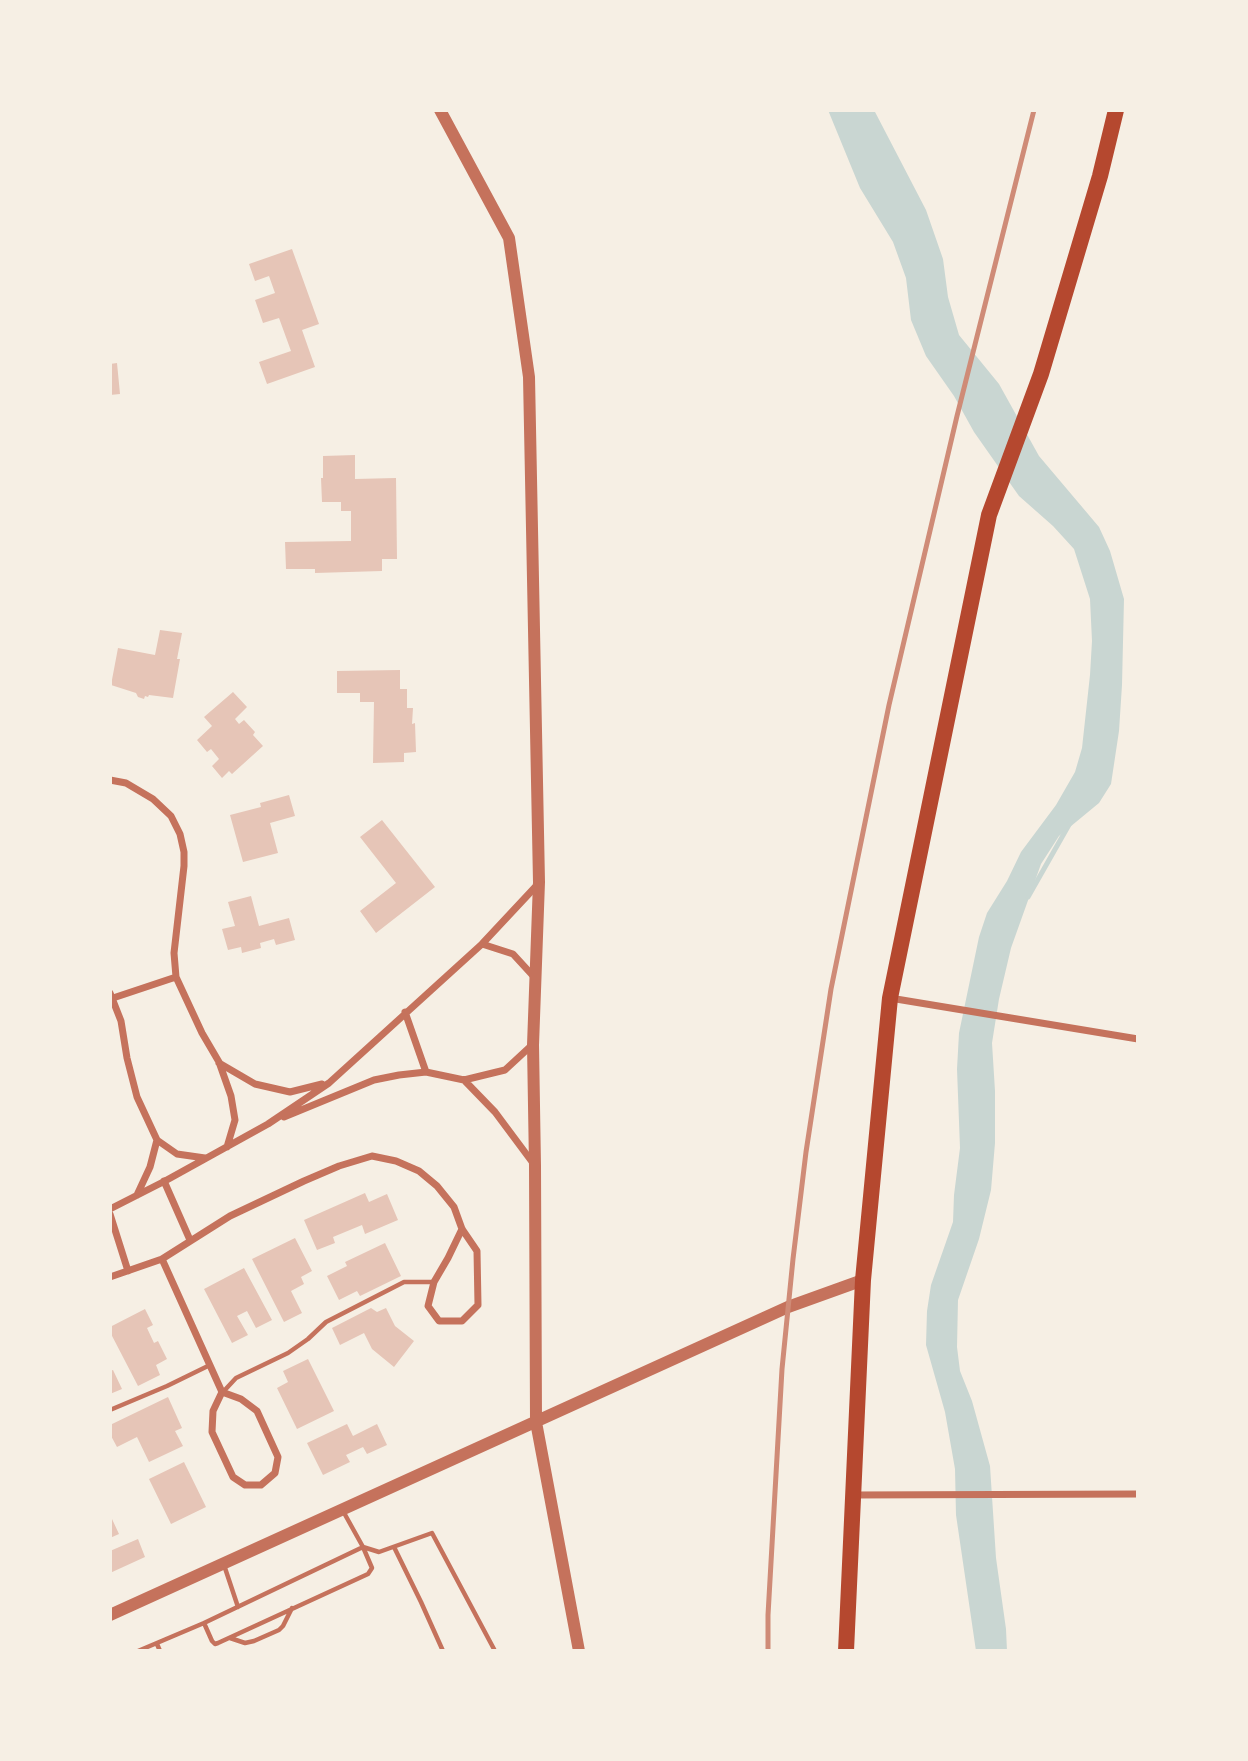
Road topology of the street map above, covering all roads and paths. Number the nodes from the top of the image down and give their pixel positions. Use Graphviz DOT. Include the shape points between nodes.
graph roads {
  1 [pos="440,110"];
  2 [pos="1116,110"];
  3 [pos="110,780"];
  4 [pos="539,882"];
  5 [pos="482,944"];
  6 [pos="176,977"];
  7 [pos="535,978"];
  8 [pos="112,996"];
  9 [pos="890,998"];
  10 [pos="405,1013"];
  11 [pos="1138,1040"];
  12 [pos="533,1045"];
  13 [pos="219,1062"];
  14 [pos="426,1072"];
  15 [pos="464,1080"];
  16 [pos="329,1083"];
  17 [pos="268,1124"];
  18 [pos="157,1140"];
  19 [pos="227,1147"];
  20 [pos="205,1158"];
  21 [pos="536,1166"];
  22 [pos="164,1181"];
  23 [pos="136,1195"];
  24 [pos="110,1211"];
  25 [pos="462,1229"];
  26 [pos="190,1240"];
  27 [pos="162,1259"];
  28 [pos="128,1271"];
  29 [pos="110,1278"];
  30 [pos="863,1280"];
  31 [pos="433,1282"];
  32 [pos="210,1365"];
  33 [pos="222,1392"];
  34 [pos="110,1410"];
  35 [pos="536,1422"];
  36 [pos="853,1494"];
  37 [pos="1138,1494"];
  38 [pos="342,1510"];
  39 [pos="363,1547"];
  40 [pos="394,1547"];
  41 [pos="223,1563"];
  42 [pos="238,1607"];
  43 [pos="292,1608"];
  44 [pos="110,1615"];
  45 [pos="204,1623"];
  46 [pos="229,1638"];
  47 [pos="157,1644"];
  48 [pos="138,1651"];
  49 [pos="160,1651"];
  50 [pos="443,1651"];
  51 [pos="495,1651"];
  52 [pos="579,1651"];
  53 [pos="846,1651"];
  1 -- 4 [label="street" via="509,238 529,377"];
  2 -- 9 [label="main road" via="1041,374 989,515"];
  3 -- 6 [label="street" via="126,783 153,799 171,816 180,834 184,866 174,953"];
  4 -- 5 [label="street"];
  4 -- 7 [label="street"];
  5 -- 7 [label="street" via="513,954"];
  5 -- 10 [label="street"];
  6 -- 8 [label="street"];
  6 -- 13 [label="street"];
  7 -- 12 [label="street"];
  8 -- 18 [label="street" via="137,1097"];
  9 -- 11 [label="street"];
  9 -- 30 [label="main road"];
  10 -- 14 [label="street"];
  10 -- 16 [label="street"];
  12 -- 15 [label="street" via="505,1070"];
  12 -- 21 [label="street"];
  13 -- 16 [label="street" via="255,1084 290,1092"];
  13 -- 19 [label="street" via="235,1120"];
  14 -- 15 [label="street"];
  14 -- 17 [label="street" via="374,1080"];
  15 -- 21 [label="street"];
  16 -- 17 [label="street"];
  17 -- 19 [label="street"];
  18 -- 20 [label="street" via="177,1154"];
  18 -- 23 [label="street"];
  19 -- 20 [label="street"];
  20 -- 22 [label="street"];
  21 -- 35 [label="street"];
  22 -- 23 [label="street"];
  22 -- 26 [label="street"];
  23 -- 24 [label="street"];
  24 -- 28 [label="street"];
  25 -- 26 [label="street" via="454,1207 428,1178 396,1161 372,1156 304,1181"];
  25 -- 31 [label="street"];
  25 -- 31 [label="street" via="477,1251 478,1305 462,1321 439,1321 428,1306"];
  26 -- 27 [label="street"];
  27 -- 28 [label="street"];
  27 -- 32 [label="street"];
  28 -- 29 [label="street"];
  30 -- 35 [label="street" via="788,1307"];
  30 -- 36 [label="main road"];
  31 -- 33 [label="lane" via="404,1282 326,1322 288,1353 236,1378"];
  32 -- 33 [label="street"];
  32 -- 34 [label="lane"];
  33 -- 33 [label="street" via="213,1411 212,1432 233,1477 245,1485 261,1485 275,1473 278,1457 257,1411"];
  35 -- 38 [label="street"];
  35 -- 52 [label="street"];
  36 -- 37 [label="street"];
  36 -- 53 [label="main road"];
  38 -- 39 [label="lane"];
  38 -- 41 [label="street"];
  39 -- 40 [label="lane" via="379,1552"];
  39 -- 42 [label="lane"];
  39 -- 43 [label="lane" via="372,1568 368,1574"];
  40 -- 50 [label="lane"];
  40 -- 51 [label="lane" via="432,1533"];
  41 -- 42 [label="lane"];
  41 -- 44 [label="street"];
  42 -- 45 [label="lane"];
  43 -- 46 [label="lane"];
  43 -- 46 [label="lane" via="279,1630 245,1643"];
  45 -- 46 [label="lane" via="215,1644"];
  45 -- 47 [label="lane"];
  47 -- 48 [label="lane"];
  47 -- 49 [label="lane"];
}
